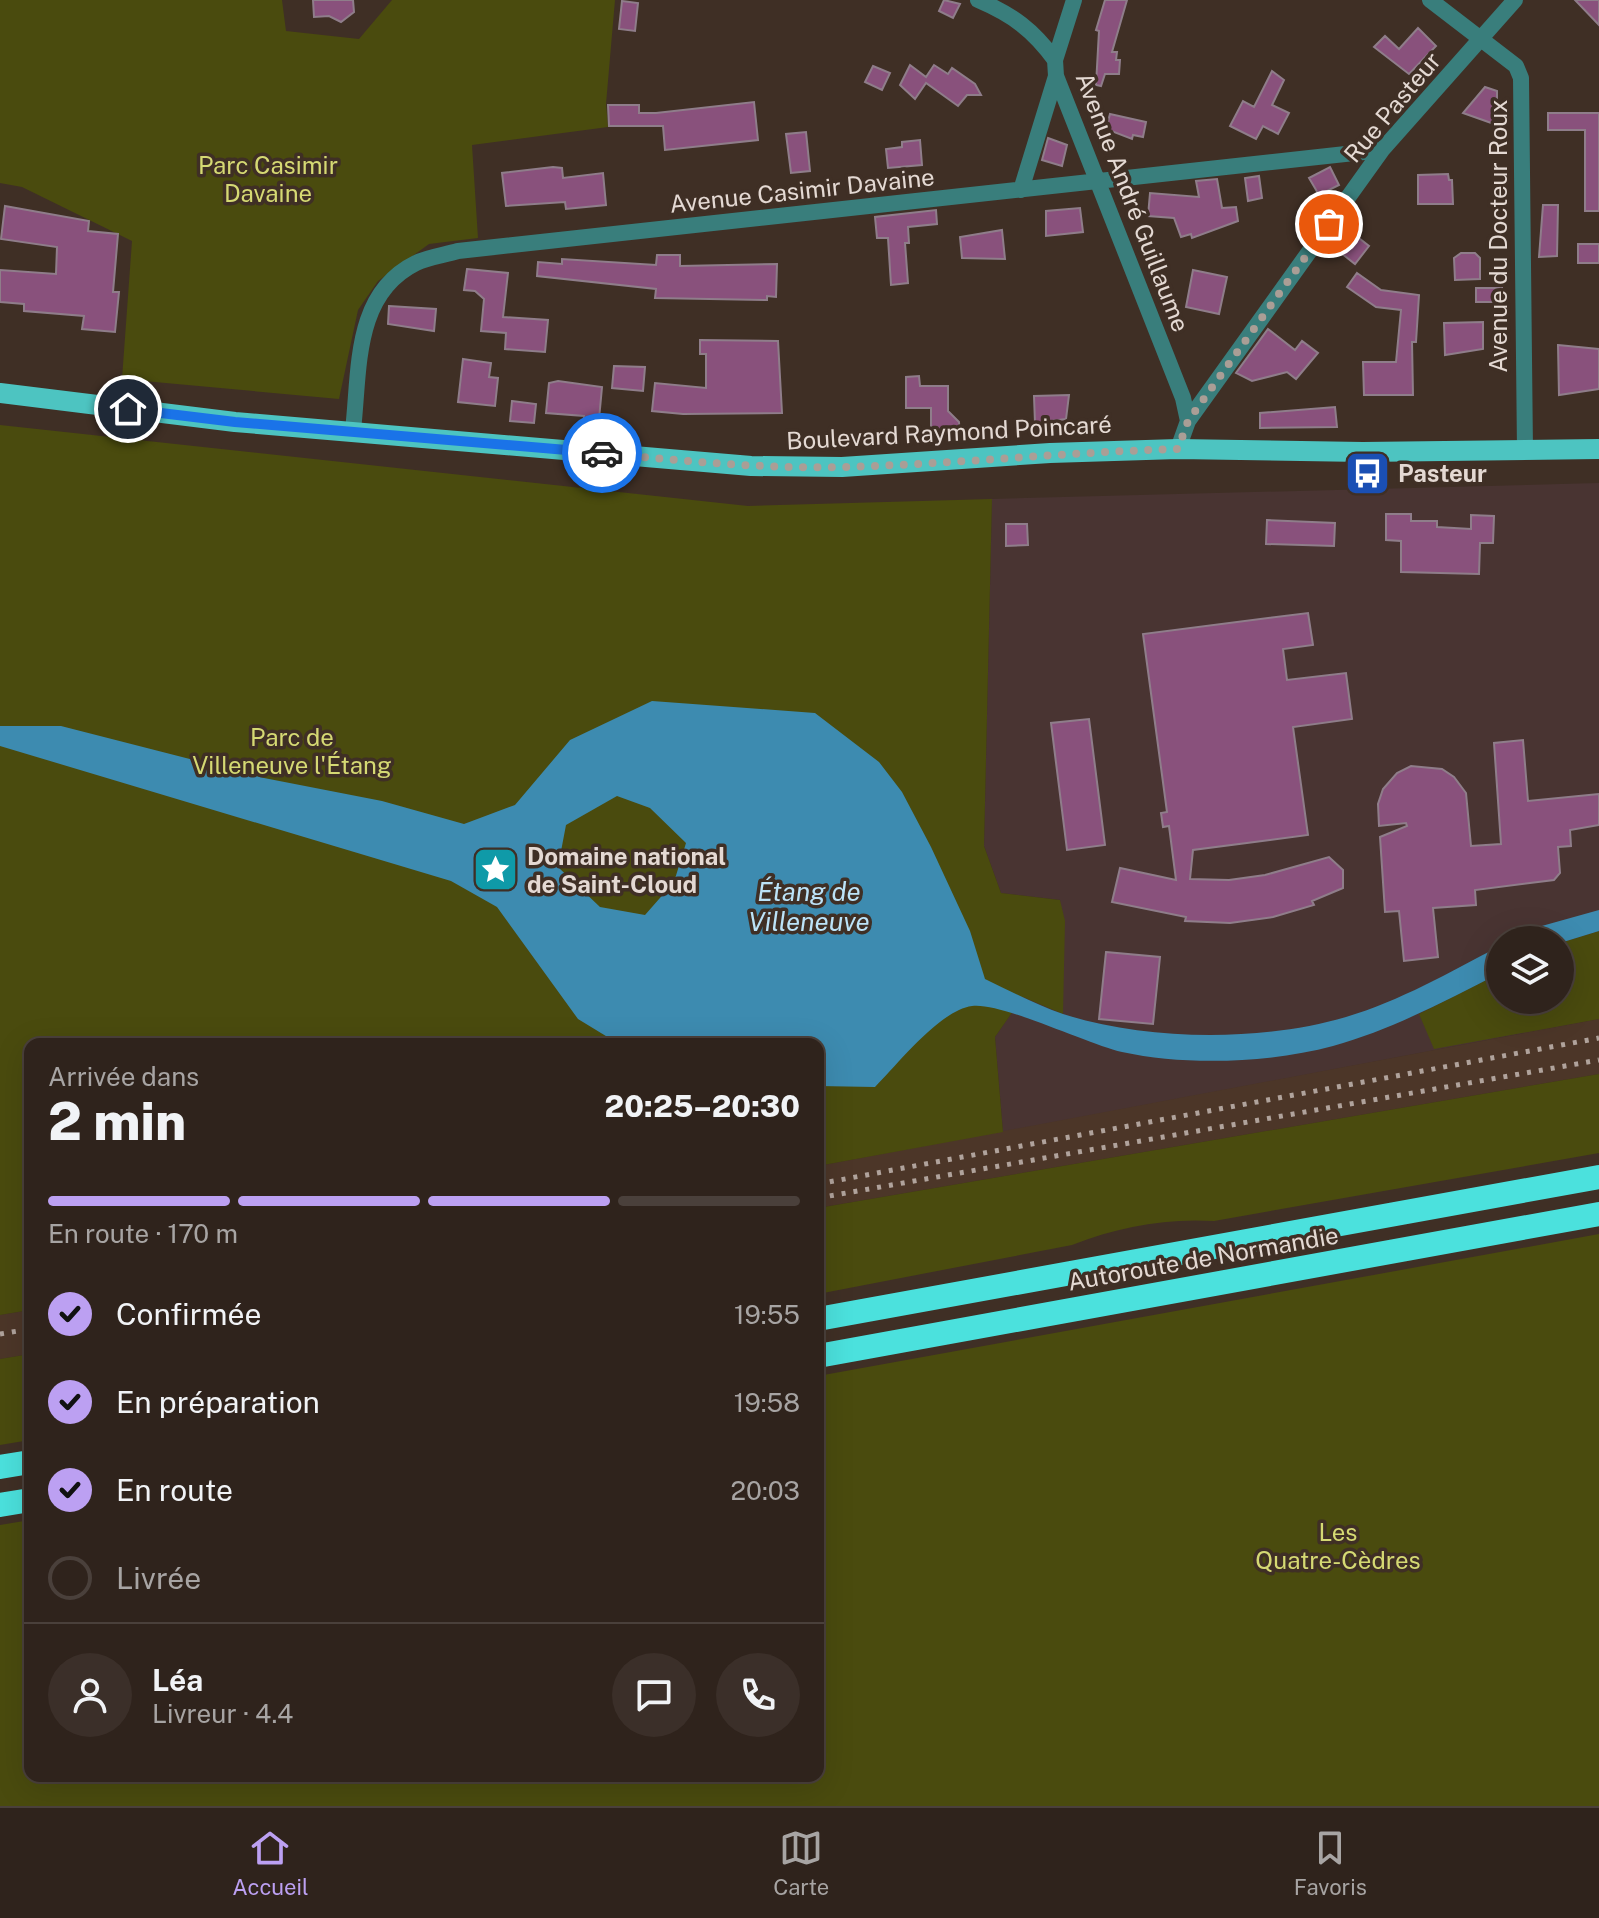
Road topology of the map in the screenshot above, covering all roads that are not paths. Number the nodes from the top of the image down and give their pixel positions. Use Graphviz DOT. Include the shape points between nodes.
graph roads {
  1 [pos="978,0"];
  2 [pos="1074,0"];
  3 [pos="1430,0"];
  4 [pos="1515,0"];
  5 [pos="1482,39"];
  6 [pos="1056,68"];
  7 [pos="1382,150"];
  8 [pos="1099,180"];
  9 [pos="1021,190"];
  10 [pos="6,395"];
  11 [pos="1188,421"];
  12 [pos="353,430"];
  13 [pos="1178,449"];
  14 [pos="1599,449"];
  15 [pos="1525,451"];
  16 [pos="1599,1177"];
  17 [pos="1599,1214"];
  18 [pos="824,1318"];
  19 [pos="824,1355"];
  20 [pos="24,1463"];
  21 [pos="0,1467"];
  22 [pos="24,1501"];
  23 [pos="0,1505"];
  1 -- 6 [label="street" via="1033,31"];
  2 -- 6 [label="street, Avenue André Guillaume"];
  3 -- 5 [label="street, Avenue du Docteur Roux"];
  4 -- 5 [label="street, Rue Pasteur"];
  5 -- 7 [label="street, Rue Pasteur"];
  5 -- 15 [label="street, Avenue du Docteur Roux" via="1516,66 1521,78"];
  6 -- 8 [label="street, Avenue André Guillaume"];
  6 -- 9 [label="street"];
  7 -- 8 [label="street, Avenue Casimir Davaine"];
  7 -- 11 [label="street, Rue Pasteur"];
  8 -- 9 [label="street, Avenue Casimir Davaine"];
  8 -- 11 [label="street, Avenue André Guillaume"];
  9 -- 12 [label="street, Avenue Casimir Davaine" via="458,251 416,263 382,286 365,321"];
  10 -- 12 [label="main road, Boulevard Raymond Poincaré"];
  11 -- 13 [label="street, Rue Pasteur"];
  12 -- 13 [label="main road, Boulevard Raymond Poincaré" via="751,466 873,466"];
  13 -- 15 [label="main road, Boulevard Raymond Poincaré"];
  14 -- 15 [label="main road, Boulevard Raymond Poincaré"];
  16 -- 18 [label="highway, Autoroute de Normandie"];
  17 -- 19 [label="highway, Autoroute de Normandie"];
  20 -- 21 [label="highway"];
  22 -- 23 [label="highway"];
}
